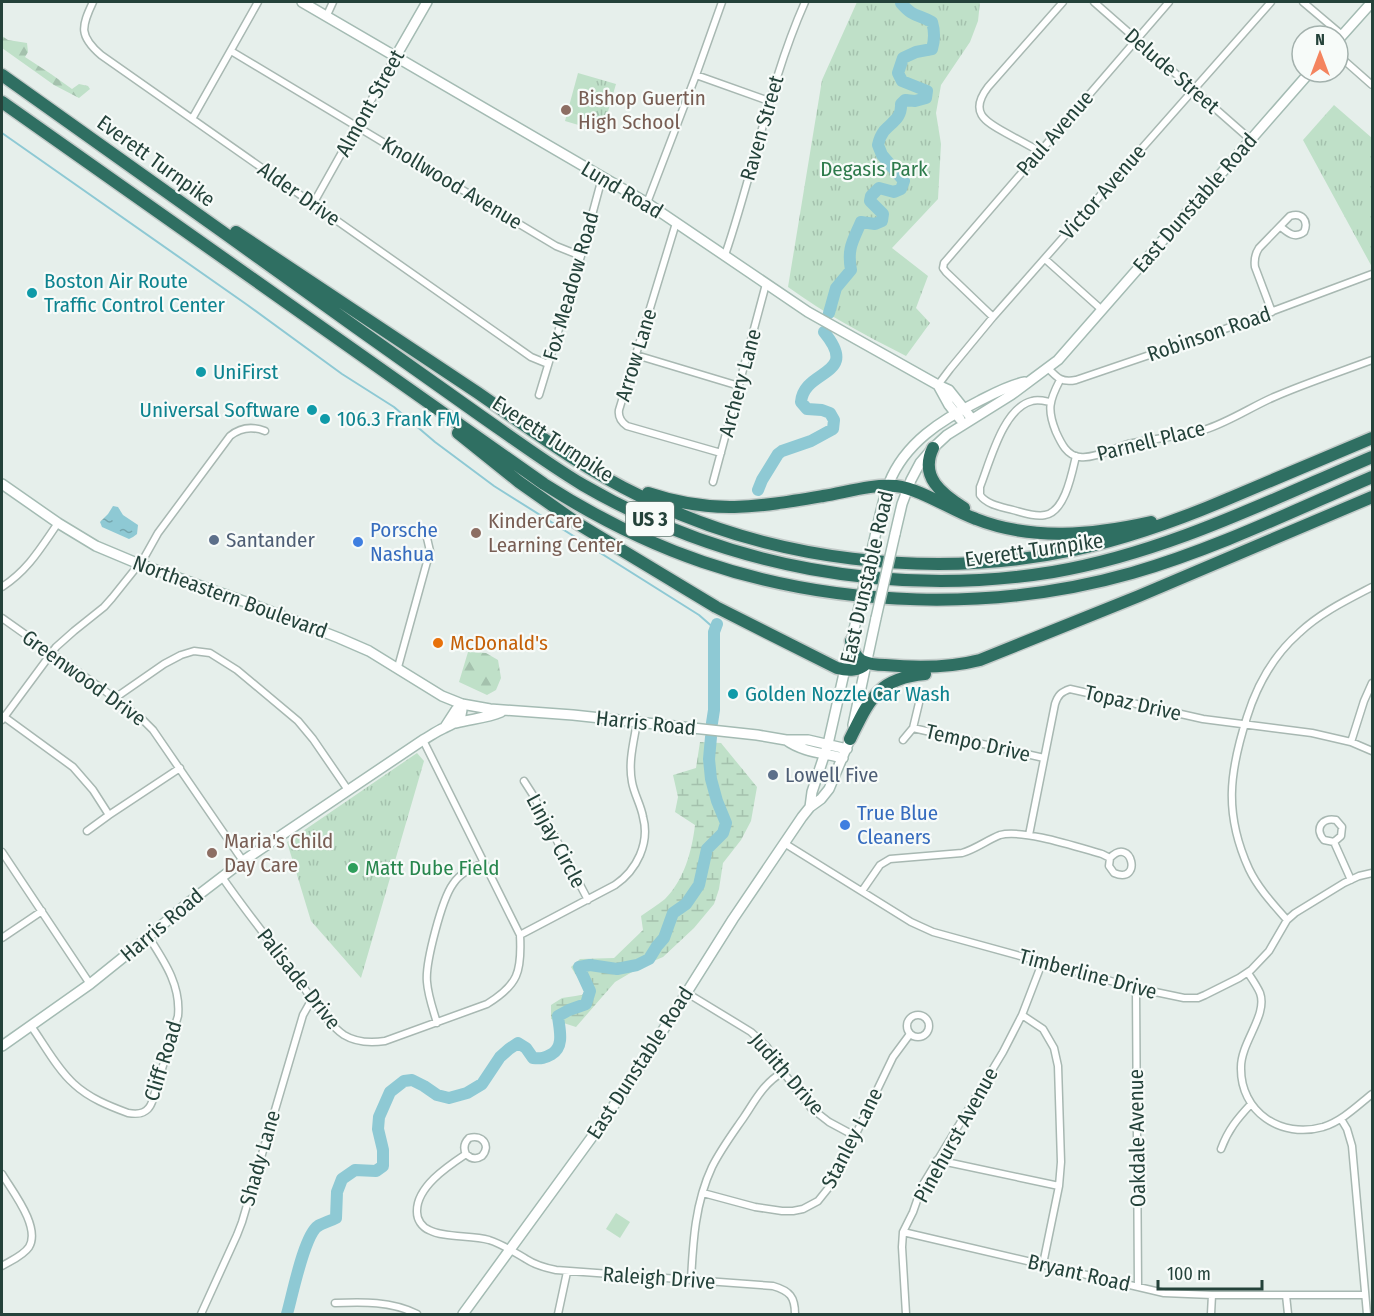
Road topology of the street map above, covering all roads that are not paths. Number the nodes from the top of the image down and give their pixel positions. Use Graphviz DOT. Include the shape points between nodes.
graph roads {
  1 [pos="93,2"];
  2 [pos="258,2"];
  3 [pos="302,2"];
  4 [pos="333,2"];
  5 [pos="427,2"];
  6 [pos="722,2"];
  7 [pos="805,2"];
  8 [pos="1063,2"];
  9 [pos="1094,2"];
  10 [pos="1168,2"];
  11 [pos="1272,2"];
  12 [pos="1303,2"];
  13 [pos="1372,2"];
  14 [pos="327,15"];
  15 [pos="1326,24"];
  16 [pos="1350,26"];
  17 [pos="1136,40"];
  18 [pos="231,51"];
  19 [pos="396,56"];
  20 [pos="1350,66"];
  21 [pos="2,75"];
  22 [pos="696,75"];
  23 [pos="1300,84"];
  24 [pos="1372,85"];
  25 [pos="1193,90"];
  26 [pos="30,95"];
  27 [pos="769,100"];
  28 [pos="2,102"];
  29 [pos="192,119"];
  30 [pos="357,126"];
  31 [pos="1251,140"];
  32 [pos="1039,152"];
  33 [pos="602,178"];
  34 [pos="647,203"];
  35 [pos="313,204"];
  36 [pos="676,223"];
  37 [pos="1281,226"];
  38 [pos="725,255"];
  39 [pos="581,256"];
  40 [pos="1045,259"];
  41 [pos="1372,274"];
  42 [pos="766,284"];
  43 [pos="1102,310"];
  44 [pos="1272,312"];
  45 [pos="993,317"];
  46 [pos="636,355"];
  47 [pos="1372,360"];
  48 [pos="548,364"];
  49 [pos="1048,368"];
  50 [pos="390,377"];
  51 [pos="1060,380"];
  52 [pos="1028,382"];
  53 [pos="739,386"];
  54 [pos="938,386"];
  55 [pos="540,395"];
  56 [pos="1050,402"];
  57 [pos="964,409"];
  58 [pos="956,414"];
  59 [pos="968,421"];
  60 [pos="265,430"];
  61 [pos="1372,438"];
  62 [pos="933,448"];
  63 [pos="721,453"];
  64 [pos="571,456"];
  65 [pos="1076,456"];
  66 [pos="1372,457"];
  67 [pos="1372,477"];
  68 [pos="713,482"];
  69 [pos="2,484"];
  70 [pos="888,486"];
  71 [pos="908,488"];
  72 [pos="1372,497"];
  73 [pos="1230,498"];
  74 [pos="58,523"];
  75 [pos="1014,530"];
  76 [pos="427,538"];
  77 [pos="139,564"];
  78 [pos="2,587"];
  79 [pos="1372,587"];
  80 [pos="2,618"];
  81 [pos="851,641"];
  82 [pos="51,653"];
  83 [pos="867,663"];
  84 [pos="965,664"];
  85 [pos="398,667"];
  86 [pos="845,670"];
  87 [pos="1372,683"];
  88 [pos="115,698"];
  89 [pos="919,703"];
  90 [pos="462,704"];
  91 [pos="506,710"];
  92 [pos="2,717"];
  93 [pos="637,722"];
  94 [pos="450,725"];
  95 [pos="1244,725"];
  96 [pos="912,728"];
  97 [pos="423,740"];
  98 [pos="903,740"];
  99 [pos="1351,742"];
  100 [pos="847,748"];
  101 [pos="827,749"];
  102 [pos="1372,750"];
  103 [pos="1044,758"];
  104 [pos="180,768"];
  105 [pos="524,781"];
  106 [pos="348,790"];
  107 [pos="810,807"];
  108 [pos="109,815"];
  109 [pos="87,831"];
  110 [pos="1029,835"];
  111 [pos="1334,842"];
  112 [pos="784,843"];
  113 [pos="2,852"];
  114 [pos="1110,858"];
  115 [pos="243,861"];
  116 [pos="483,863"];
  117 [pos="1372,873"];
  118 [pos="222,877"];
  119 [pos="1351,880"];
  120 [pos="862,891"];
  121 [pos="588,900"];
  122 [pos="42,911"];
  123 [pos="1287,920"];
  124 [pos="520,935"];
  125 [pos="148,936"];
  126 [pos="2,938"];
  127 [pos="1042,963"];
  128 [pos="1248,973"];
  129 [pos="90,984"];
  130 [pos="1136,988"];
  131 [pos="687,993"];
  132 [pos="312,999"];
  133 [pos="1022,1015"];
  134 [pos="437,1023"];
  135 [pos="31,1026"];
  136 [pos="910,1034"];
  137 [pos="2,1046"];
  138 [pos="783,1072"];
  139 [pos="1372,1094"];
  140 [pos="1251,1104"];
  141 [pos="1341,1119"];
  142 [pos="855,1136"];
  143 [pos="1221,1149"];
  144 [pos="466,1154"];
  145 [pos="937,1160"];
  146 [pos="2,1174"];
  147 [pos="1059,1186"];
  148 [pos="703,1193"];
  149 [pos="903,1232"];
  150 [pos="510,1250"];
  151 [pos="1043,1264"];
  152 [pos="2,1266"];
  153 [pos="567,1272"];
  154 [pos="691,1280"];
  155 [pos="1138,1287"];
  156 [pos="1212,1295"];
  157 [pos="1286,1295"];
  158 [pos="1365,1295"];
  159 [pos="335,1303"];
  160 [pos="201,1314"];
  161 [pos="417,1314"];
  162 [pos="463,1314"];
  163 [pos="558,1314"];
  164 [pos="795,1314"];
  165 [pos="906,1314"];
  166 [pos="1211,1314"];
  167 [pos="1288,1314"];
  168 [pos="1367,1314"];
  1 -- 29 [label="street, Alder Drive" via="84,28 90,45"];
  2 -- 18 [label="street"];
  3 -- 14 [label="street, Lund Road"];
  4 -- 14 [label="street"];
  5 -- 19 [label="street, Almont Street"];
  6 -- 22 [label="street"];
  7 -- 27 [label="street, Raven Street"];
  8 -- 32 [label="street" via="980,101 982,117 989,124"];
  9 -- 17 [label="street, Delude Street"];
  10 -- 17 [label="street, Paul Avenue"];
  11 -- 25 [label="street, Victor Avenue"];
  12 -- 15 [label="street"];
  13 -- 16 [label="street"];
  14 -- 19 [label="street, Lund Road"];
  17 -- 25 [label="street, Delude Street"];
  17 -- 32 [label="street, Paul Avenue"];
  18 -- 29 [label="street"];
  18 -- 30 [label="street, Knollwood Avenue"];
  19 -- 30 [label="street, Almont Street"];
  19 -- 33 [label="street, Lund Road"];
  20 -- 24 [label="street"];
  21 -- 26 [label="highway, Everett Turnpike / US 3"];
  22 -- 27 [label="street"];
  22 -- 34 [label="street"];
  23 -- 31 [label="street, East Dunstable Road"];
  25 -- 31 [label="street, Delude Street"];
  25 -- 40 [label="street, Victor Avenue"];
  26 -- 64 [label="highway"];
  26 -- 66 [label="highway, Everett Turnpike / US 3" via="561,471 654,521 767,560 834,573 916,581 980,580 1054,572 1170,542"];
  27 -- 38 [label="street, Raven Street"];
  28 -- 50 [label="highway, Everett Turnpike / US 3"];
  29 -- 35 [label="street, Alder Drive"];
  30 -- 35 [label="street, Almont Street"];
  30 -- 39 [label="street, Knollwood Avenue" via="556,246"];
  31 -- 43 [label="street, East Dunstable Road"];
  32 -- 45 [label="street, Paul Avenue" via="943,266"];
  33 -- 34 [label="street, Lund Road"];
  33 -- 39 [label="street, Fox Meadow Road"];
  34 -- 36 [label="street, Lund Road"];
  35 -- 48 [label="street, Alder Drive" via="531,357"];
  36 -- 38 [label="street, Lund Road"];
  36 -- 46 [label="street, Arrow Lane"];
  37 -- 44 [label="street" via="1254,257"];
  38 -- 42 [label="street, Lund Road"];
  39 -- 48 [label="street, Fox Meadow Road"];
  40 -- 43 [label="street"];
  40 -- 45 [label="street, Victor Avenue"];
  41 -- 44 [label="street, Robinson Road"];
  42 -- 53 [label="street, Archery Lane"];
  42 -- 54 [label="street, Lund Road"];
  43 -- 49 [label="street, East Dunstable Road"];
  44 -- 51 [label="street, Robinson Road" via="1076,380"];
  45 -- 54 [label="street, Victor Avenue"];
  46 -- 53 [label="street"];
  46 -- 63 [label="street, Arrow Lane" via="619,412 623,423"];
  47 -- 65 [label="street, Parnell Place" via="1274,397 1205,429"];
  48 -- 55 [label="street, Fox Meadow Road"];
  49 -- 51 [label="street"];
  49 -- 52 [label="street, East Dunstable Road"];
  50 -- 67 [label="highway, Everett Turnpike / US 3" via="544,484 631,533 730,570 848,594 966,599 1096,582 1192,553"];
  50 -- 86 [label="highway" via="502,470 565,516 716,607"];
  51 -- 56 [label="street"];
  52 -- 57 [label="street, East Dunstable Road" via="1006,388"];
  52 -- 59 [label="street, East Dunstable Road"];
  53 -- 63 [label="street, Archery Lane"];
  54 -- 57 [label="street, Lund Road" via="949,390"];
  54 -- 58 [label="street, Lund Road"];
  56 -- 65 [label="street, Parnell Place" via="1060,439 1068,452"];
  56 -- 65 [label="street" via="1033,400 1009,418 980,495 989,503 1040,516 1051,514 1062,500"];
  57 -- 58 [label="street, East Dunstable Road"];
  57 -- 59 [label="street, Lund Road"];
  58 -- 59 [label="street, Lund Road"];
  58 -- 70 [label="street, East Dunstable Road" via="915,443"];
  59 -- 62 [label="street, East Dunstable Road"];
  60 -- 77 [label="street" via="246,428 230,436"];
  61 -- 73 [label="highway"];
  62 -- 71 [label="street, East Dunstable Road" via="918,466"];
  62 -- 75 [label="highway" via="928,460 937,486 968,510"];
  63 -- 68 [label="street, Archery Lane"];
  64 -- 70 [label="highway" via="641,491 714,507 763,506"];
  64 -- 73 [label="highway" via="642,497 726,531 806,551 897,562 979,562 1065,551 1141,532"];
  69 -- 74 [label="street, Northeastern Boulevard"];
  70 -- 71 [label="highway"];
  70 -- 81 [label="street, East Dunstable Road, bridge"];
  71 -- 75 [label="highway" via="991,525"];
  71 -- 83 [label="street, East Dunstable Road, bridge"];
  72 -- 84 [label="highway" via="1058,630"];
  73 -- 75 [label="highway" via="1153,521 1098,531 1058,534"];
  74 -- 77 [label="street, Northeastern Boulevard" via="96,546"];
  74 -- 78 [label="street" via="29,564"];
  76 -- 85 [label="street" via="430,551"];
  77 -- 82 [label="street" via="104,607"];
  77 -- 85 [label="street, Northeastern Boulevard" via="316,629"];
  79 -- 95 [label="street" via="1326,612 1290,641 1259,684"];
  80 -- 82 [label="street, Greenwood Drive"];
  81 -- 83 [label="highway" via="855,655"];
  81 -- 86 [label="street, East Dunstable Road"];
  82 -- 88 [label="street, Greenwood Drive"];
  82 -- 92 [label="street"];
  83 -- 84 [label="highway" via="910,667"];
  83 -- 86 [label="highway"];
  83 -- 100 [label="street, East Dunstable Road"];
  84 -- 100 [label="highway" via="945,672 905,677 887,685 869,703"];
  85 -- 90 [label="street, Northeastern Boulevard" via="442,696"];
  86 -- 101 [label="street, East Dunstable Road"];
  87 -- 99 [label="street"];
  88 -- 104 [label="street, Greenwood Drive" via="153,730"];
  88 -- 106 [label="street" via="181,655 194,651 210,653 237,670 298,721"];
  89 -- 96 [label="street"];
  90 -- 91 [label="street, Harris Road"];
  90 -- 94 [label="street, Harris Road"];
  91 -- 93 [label="street, Harris Road"];
  91 -- 94 [label="street, Harris Road"];
  92 -- 108 [label="street" via="73,767"];
  93 -- 101 [label="street, Harris Road" via="786,740 798,747"];
  93 -- 121 [label="street" via="630,771 645,825 642,849 626,878"];
  94 -- 97 [label="street, Harris Road"];
  95 -- 99 [label="street"];
  95 -- 103 [label="street, Topaz Drive" via="1070,689 1062,692 1055,704"];
  95 -- 123 [label="street" via="1233,772 1234,820 1252,875"];
  96 -- 98 [label="street"];
  96 -- 103 [label="street, Tempo Drive"];
  97 -- 106 [label="street, Harris Road"];
  97 -- 116 [label="street, Palisade Drive"];
  99 -- 102 [label="street"];
  100 -- 101 [label="street, Harris Road"];
  100 -- 107 [label="street, East Dunstable Road" via="826,793"];
  101 -- 107 [label="street, East Dunstable Road"];
  103 -- 110 [label="street, Topaz Drive"];
  104 -- 108 [label="street"];
  104 -- 115 [label="street, Greenwood Drive"];
  105 -- 121 [label="street, Linjay Circle"];
  106 -- 115 [label="street, Harris Road"];
  107 -- 112 [label="street, East Dunstable Road"];
  108 -- 109 [label="street"];
  110 -- 114 [label="street"];
  110 -- 120 [label="street" via="1001,835 969,851 953,854 890,859 880,865"];
  111 -- 119 [label="street"];
  112 -- 120 [label="street, Timberline Drive"];
  112 -- 131 [label="street, East Dunstable Road"];
  113 -- 122 [label="street"];
  115 -- 118 [label="street, Harris Road"];
  116 -- 124 [label="street, Palisade Drive"];
  116 -- 134 [label="street" via="453,884 430,952 426,973"];
  117 -- 119 [label="street, Timberline Drive"];
  118 -- 125 [label="street, Harris Road"];
  118 -- 132 [label="street, Palisade Drive"];
  119 -- 123 [label="street, Timberline Drive"];
  120 -- 127 [label="street, Timberline Drive" via="933,932"];
  121 -- 124 [label="street"];
  122 -- 126 [label="street"];
  122 -- 129 [label="street"];
  123 -- 128 [label="street, Timberline Drive" via="1263,959"];
  124 -- 134 [label="street, Palisade Drive" via="520,962 510,987 486,1004"];
  125 -- 129 [label="street, Harris Road"];
  125 -- 135 [label="street, Cliff Road" via="172,977 179,1008 146,1112 128,1113 75,1086"];
  127 -- 130 [label="street, Timberline Drive"];
  127 -- 133 [label="street, Pinehurst Avenue"];
  128 -- 130 [label="street, Timberline Drive" via="1190,999"];
  128 -- 140 [label="street" via="1261,1001 1243,1050 1241,1067"];
  129 -- 135 [label="street, Harris Road"];
  130 -- 155 [label="street, Oakdale Avenue"];
  131 -- 138 [label="street, Judith Drive" via="751,1032 767,1047"];
  131 -- 150 [label="street, East Dunstable Road" via="600,1126"];
  132 -- 134 [label="street, Palisade Drive" via="336,1029 359,1042 385,1041"];
  132 -- 160 [label="street, Shady Lane" via="303,1015 242,1222"];
  133 -- 145 [label="street, Pinehurst Avenue"];
  133 -- 147 [label="street" via="1043,1029 1056,1056"];
  135 -- 137 [label="street, Harris Road"];
  136 -- 142 [label="street, Stanley Lane" via="893,1057"];
  138 -- 142 [label="street, Judith Drive" via="812,1108"];
  138 -- 148 [label="street" via="768,1083 737,1127 712,1168"];
  139 -- 141 [label="street"];
  140 -- 141 [label="street" via="1273,1124 1292,1130 1306,1131"];
  140 -- 143 [label="street" via="1234,1123"];
  141 -- 158 [label="street" via="1352,1146"];
  142 -- 148 [label="street, Stanley Lane" via="824,1194 803,1209 769,1210"];
  144 -- 150 [label="street, Raleigh Drive" via="441,1172 423,1192 417,1217 434,1232 480,1238"];
  145 -- 147 [label="street"];
  145 -- 149 [label="street, Pinehurst Avenue"];
  146 -- 152 [label="street" via="24,1209 32,1233 28,1248"];
  147 -- 151 [label="street"];
  148 -- 154 [label="street" via="695,1224"];
  149 -- 151 [label="street, Bryant Road"];
  149 -- 165 [label="street, Pinehurst Avenue"];
  150 -- 153 [label="street, Raleigh Drive" via="537,1265"];
  150 -- 162 [label="street, East Dunstable Road"];
  151 -- 155 [label="street, Bryant Road"];
  153 -- 154 [label="street, Raleigh Drive"];
  153 -- 163 [label="street"];
  154 -- 164 [label="street, Raleigh Drive" via="780,1288 792,1298"];
  155 -- 156 [label="street, Bryant Road" via="1164,1293"];
  156 -- 157 [label="street, Bryant Road"];
  156 -- 166 [label="street"];
  157 -- 158 [label="street, Bryant Road"];
  157 -- 167 [label="street"];
  158 -- 168 [label="street"];
  159 -- 161 [label="street" via="377,1303"];
}
